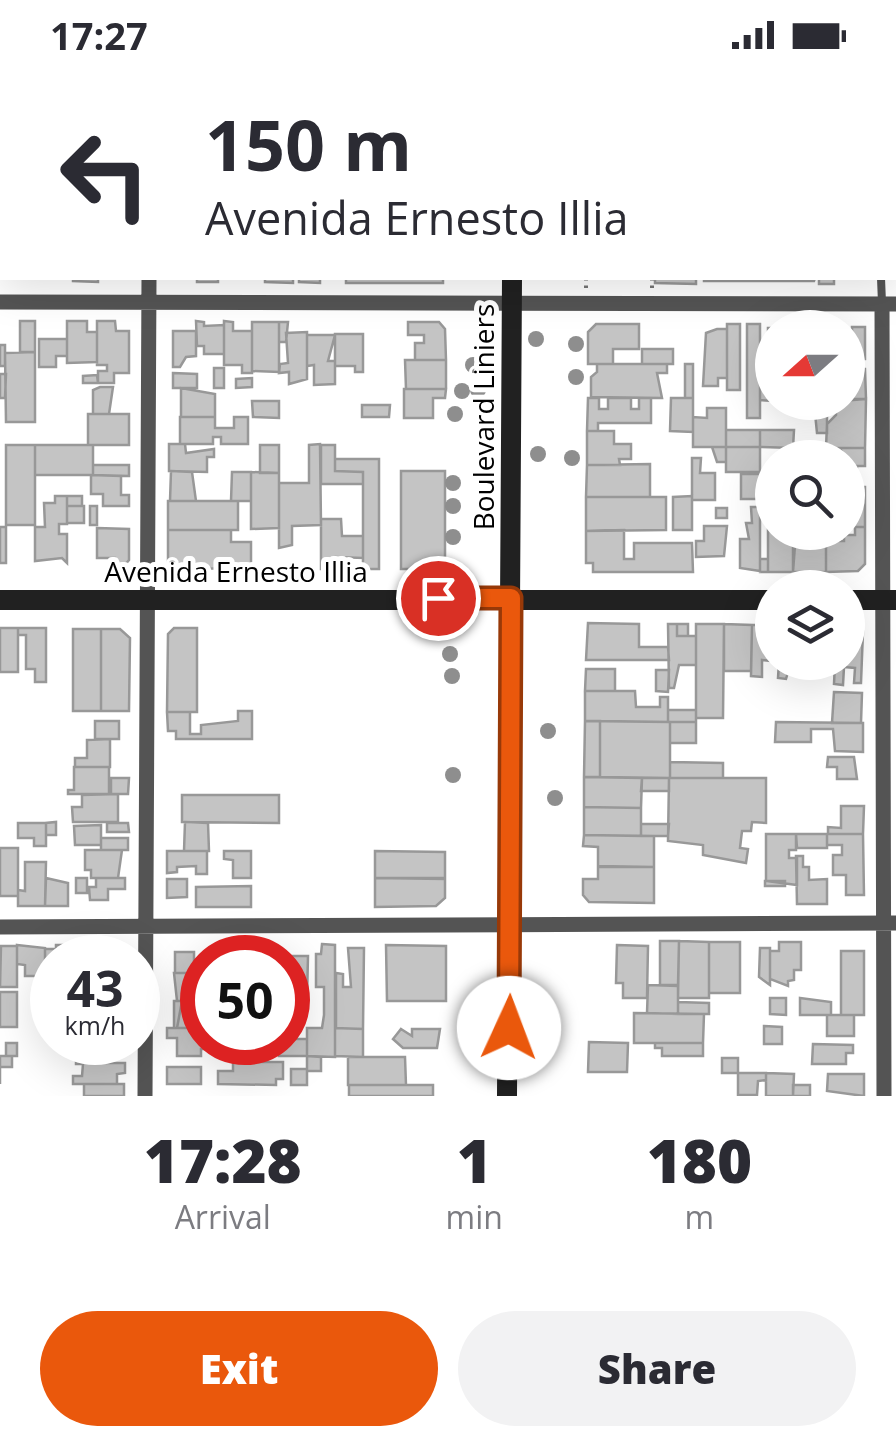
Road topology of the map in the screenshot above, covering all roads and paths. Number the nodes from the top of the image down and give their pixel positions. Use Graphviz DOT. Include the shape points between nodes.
graph roads {
  1 [pos="149,280"];
  2 [pos="512,280"];
  3 [pos="586,280"];
  4 [pos="652,280"];
  5 [pos="586,288"];
  6 [pos="652,288"];
  7 [pos="0,302"];
  8 [pos="149,302"];
  9 [pos="512,303"];
  10 [pos="889,304"];
  11 [pos="511,598"];
  12 [pos="0,600"];
  13 [pos="148,600"];
  14 [pos="755,600"];
  15 [pos="889,600"];
  16 [pos="890,923"];
  17 [pos="146,926"];
  18 [pos="511,926"];
  19 [pos="0,927"];
  20 [pos="145,1096"];
  21 [pos="507,1096"];
  22 [pos="884,1096"];
  1 -- 8 [label="street"];
  2 -- 9 [label="main road, Boulevard Liniers"];
  3 -- 5 [label="path"];
  4 -- 6 [label="path"];
  7 -- 8 [label="street"];
  8 -- 9 [label="street"];
  8 -- 13 [label="street"];
  9 -- 10 [label="street"];
  9 -- 11 [label="main road, Boulevard Liniers"];
  10 -- 15 [label="street"];
  11 -- 13 [label="main road, Avenida Ernesto Illia"];
  11 -- 14 [label="main road, Avenida Ernesto Illia"];
  11 -- 18 [label="main road, Boulevard Liniers"];
  12 -- 13 [label="main road, Avenida Ernesto Illia"];
  13 -- 17 [label="street"];
  15 -- 16 [label="street"];
  16 -- 18 [label="street"];
  16 -- 22 [label="street"];
  17 -- 18 [label="street"];
  17 -- 19 [label="street"];
  17 -- 20 [label="street"];
  18 -- 21 [label="main road, Boulevard Liniers"];
}
